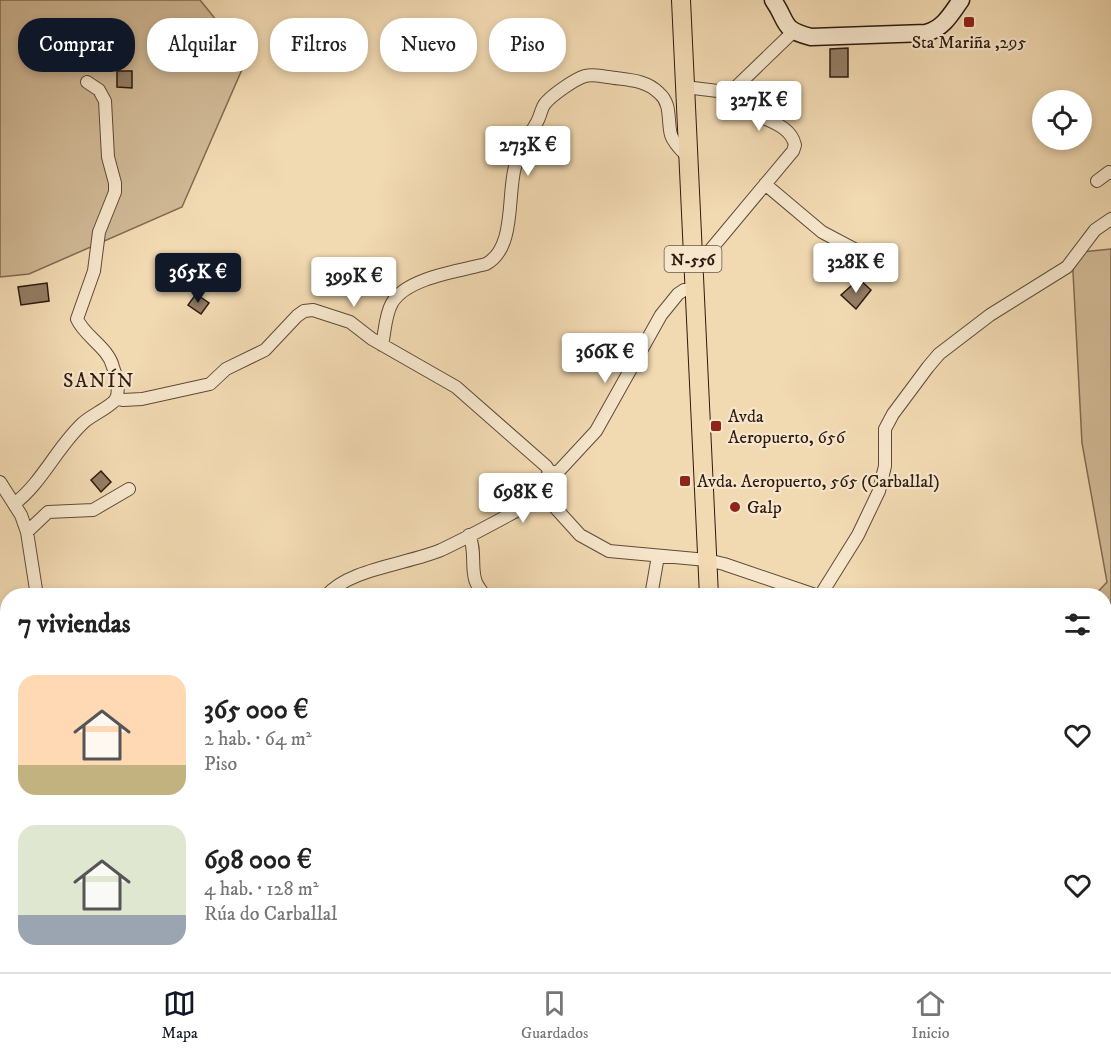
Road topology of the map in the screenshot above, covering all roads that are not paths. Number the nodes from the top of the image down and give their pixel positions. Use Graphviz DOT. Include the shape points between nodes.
graph roads {
  1 [pos="681,0"];
  2 [pos="773,0"];
  3 [pos="961,0"];
  4 [pos="793,32"];
  5 [pos="87,82"];
  6 [pos="685,87"];
  7 [pos="735,91"];
  8 [pos="688,157"];
  9 [pos="1111,173"];
  10 [pos="1097,181"];
  11 [pos="765,184"];
  12 [pos="1111,219"];
  13 [pos="693,255"];
  14 [pos="890,268"];
  15 [pos="694,290"];
  16 [pos="382,345"];
  17 [pos="116,398"];
  18 [pos="550,472"];
  19 [pos="1,487"];
  20 [pos="129,489"];
  21 [pos="546,501"];
  22 [pos="14,504"];
  23 [pos="27,532"];
  24 [pos="469,535"];
  25 [pos="658,556"];
  26 [pos="707,560"];
  27 [pos="36,588"];
  28 [pos="338,588"];
  29 [pos="480,588"];
  30 [pos="652,588"];
  31 [pos="709,588"];
  32 [pos="795,588"];
  33 [pos="824,588"];
  1 -- 6 [label="main road, N-556"];
  2 -- 4 [label="main road"];
  3 -- 4 [label="main road" via="945,22 926,33 811,37"];
  4 -- 7 [label="street"];
  5 -- 17 [label="street" via="99,90 105,101 108,157 115,192 99,232 94,272 77,319 110,359"];
  6 -- 7 [label="street"];
  6 -- 8 [label="main road, N-556"];
  7 -- 11 [label="street" via="744,108 783,128 794,140 793,151"];
  8 -- 13 [label="main road, N-556"];
  8 -- 16 [label="street" via="672,137 667,103 653,87 592,75 577,80 543,106 520,150 505,237 493,260 416,283 401,293 389,309"];
  9 -- 10 [label="street"];
  11 -- 13 [label="street" via="707,254"];
  11 -- 14 [label="street" via="822,232"];
  12 -- 33 [label="street" via="1095,230 1067,267 990,315 928,367 885,429 885,466 879,491 852,545"];
  13 -- 15 [label="main road, N-556"];
  15 -- 18 [label="street" via="678,294 661,315 596,431 558,472"];
  15 -- 26 [label="main road, N-556"];
  16 -- 17 [label="street" via="350,322 313,310 304,311 265,350 226,369 210,384 142,399"];
  16 -- 18 [label="street" via="468,396"];
  17 -- 22 [label="street" via="82,424"];
  18 -- 21 [label="street" via="544,484"];
  19 -- 22 [label="street"];
  20 -- 23 [label="street" via="93,510 48,512"];
  21 -- 24 [label="street" via="531,503"];
  21 -- 25 [label="street" via="558,508 580,535 609,551"];
  22 -- 23 [label="street"];
  23 -- 27 [label="street"];
  24 -- 28 [label="street" via="418,559 361,573"];
  24 -- 29 [label="street" via="474,551 474,576"];
  25 -- 26 [label="street"];
  25 -- 30 [label="street"];
  26 -- 31 [label="main road, N-556"];
  26 -- 32 [label="street"];
}
